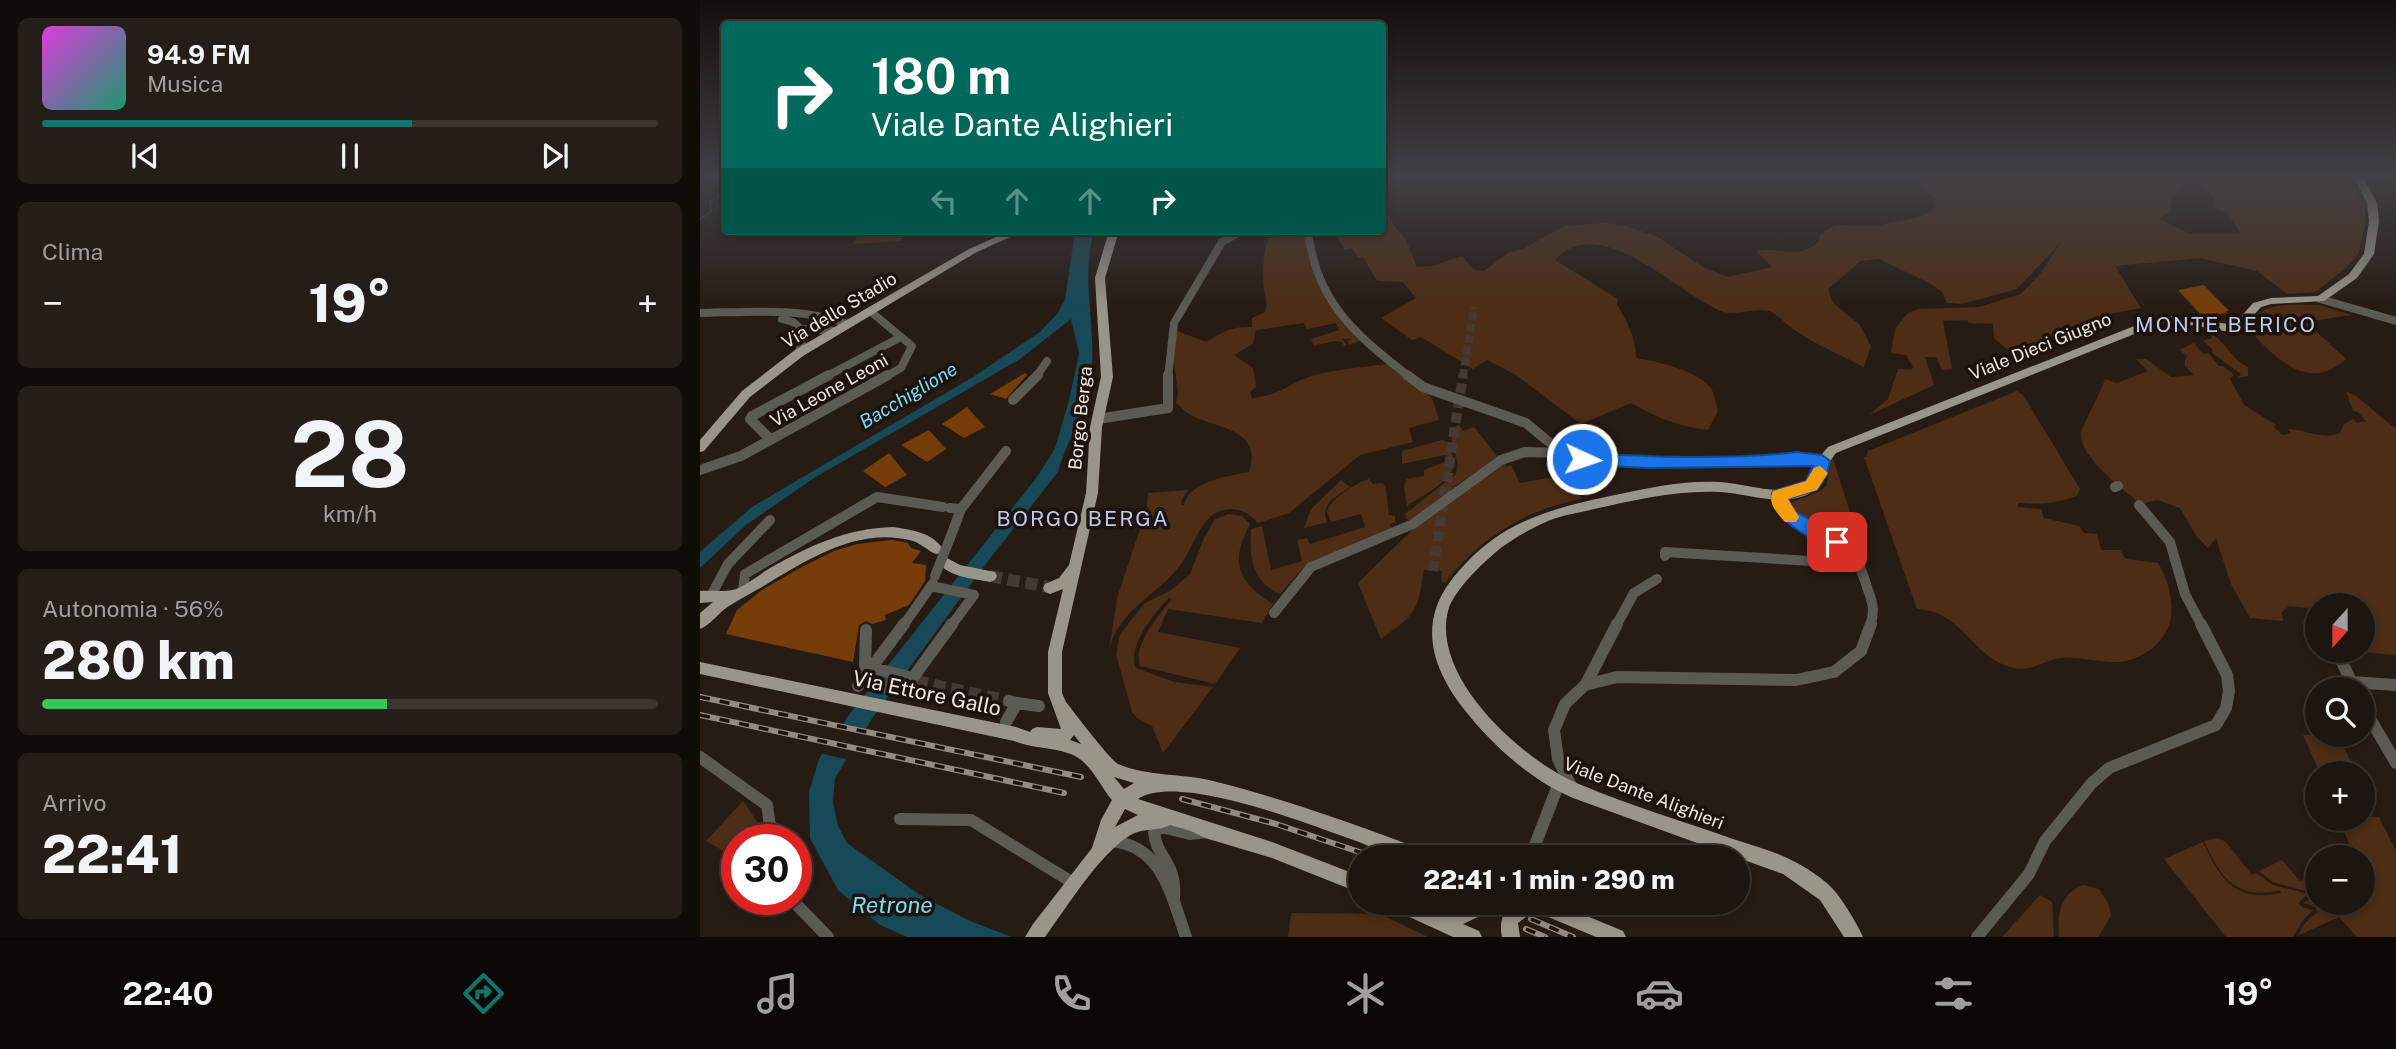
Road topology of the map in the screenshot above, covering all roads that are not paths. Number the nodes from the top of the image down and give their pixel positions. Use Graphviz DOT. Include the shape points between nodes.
graph roads {
  1 [pos="2374,221"];
  2 [pos="1009,235"];
  3 [pos="1113,235"];
  4 [pos="1234,235"];
  5 [pos="1308,235"];
  6 [pos="2320,299"];
  7 [pos="870,311"];
  8 [pos="700,313"];
  9 [pos="736,314"];
  10 [pos="2396,321"];
  11 [pos="848,324"];
  12 [pos="802,328"];
  13 [pos="835,331"];
  14 [pos="901,337"];
  15 [pos="799,353"];
  16 [pos="1047,361"];
  17 [pos="1013,400"];
  18 [pos="1098,419"];
  19 [pos="771,440"];
  20 [pos="700,448"];
  21 [pos="1832,450"];
  22 [pos="1006,451"];
  23 [pos="1562,453"];
  24 [pos="1822,461"];
  25 [pos="700,470"];
  26 [pos="1779,496"];
  27 [pos="2139,505"];
  28 [pos="951,508"];
  29 [pos="770,520"];
  30 [pos="936,548"];
  31 [pos="1665,556"];
  32 [pos="950,563"];
  33 [pos="1859,564"];
  34 [pos="1074,566"];
  35 [pos="987,576"];
  36 [pos="1657,579"];
  37 [pos="935,583"];
  38 [pos="740,592"];
  39 [pos="709,598"];
  40 [pos="1065,602"];
  41 [pos="1274,613"];
  42 [pos="700,623"];
  43 [pos="866,630"];
  44 [pos="700,668"];
  45 [pos="872,670"];
  46 [pos="912,679"];
  47 [pos="1586,684"];
  48 [pos="2375,685"];
  49 [pos="2396,685"];
  50 [pos="861,690"];
  51 [pos="1039,706"];
  52 [pos="1061,707"];
  53 [pos="2375,724"];
  54 [pos="1011,728"];
  55 [pos="2391,748"];
  56 [pos="700,757"];
  57 [pos="2396,763"];
  58 [pos="1158,783"];
  59 [pos="1566,786"];
  60 [pos="1123,799"];
  61 [pos="900,819"];
  62 [pos="769,824"];
  63 [pos="1212,832"];
  64 [pos="1105,845"];
  65 [pos="1386,845"];
  66 [pos="1536,845"];
  67 [pos="1348,879"];
  68 [pos="1075,884"];
  69 [pos="1174,898"];
  70 [pos="807,915"];
  71 [pos="1424,915"];
  72 [pos="1513,915"];
  73 [pos="1563,915"];
  74 [pos="1034,936"];
  75 [pos="828,937"];
  76 [pos="1186,937"];
  77 [pos="1473,937"];
  78 [pos="1511,937"];
  79 [pos="1617,937"];
  80 [pos="1854,937"];
  81 [pos="1977,937"];
  1 -- 6 [label="main road" via="2369,254 2353,276"];
  2 -- 7 [label="main road, Via dello Stadio" via="972,251"];
  3 -- 18 [label="main road, Borgo Berga" via="1100,278 1107,377"];
  4 -- 18 [label="street" via="1222,242 1174,323 1168,408"];
  5 -- 23 [label="street" via="1328,296 1367,345 1423,387 1525,423"];
  6 -- 10 [label="street"];
  6 -- 21 [label="main road, Viale Dieci Giugno" via="2264,303 2230,328 2166,317"];
  7 -- 11 [label="main road, Via dello Stadio"];
  7 -- 14 [label="street, Via Leone Leoni"];
  8 -- 9 [label="street"];
  9 -- 11 [label="street" via="827,317"];
  9 -- 12 [label="street" via="784,319"];
  11 -- 13 [label="main road, Via dello Stadio"];
  12 -- 13 [label="street"];
  12 -- 15 [label="street"];
  13 -- 15 [label="main road, Via dello Stadio"];
  14 -- 19 [label="street, Via Leone Leoni" via="912,346 901,368"];
  14 -- 19 [label="street" via="752,416"];
  15 -- 20 [label="main road, Via dello Stadio" via="746,394"];
  16 -- 17 [label="street"];
  18 -- 34 [label="main road, Borgo Berga" via="1092,493"];
  19 -- 25 [label="street, Via Leone Leoni"];
  21 -- 24 [label="main road, Viale Dante Alighieri"];
  22 -- 28 [label="street"];
  23 -- 24 [label="street" via="1582,459 1649,463"];
  23 -- 41 [label="street" via="1525,452 1501,460 1413,524 1311,567"];
  24 -- 26 [label="main road, Viale Dante Alighieri" via="1812,486"];
  26 -- 33 [label="street" via="1788,516 1849,550"];
  26 -- 59 [label="main road, Viale Dante Alighieri" via="1698,487 1555,513 1514,532 1458,581 1441,612 1439,643 1451,678 1504,743"];
  27 -- 81 [label="street" via="2172,545 2185,596 2220,654 2229,690 2225,713 2216,725 2109,768 2100,776 2045,841 2029,874"];
  28 -- 37 [label="street, bridge" via="954,528"];
  28 -- 38 [label="street" via="877,496 745,574"];
  29 -- 39 [label="street" via="728,564"];
  30 -- 38 [label="main road" via="927,541 892,532 856,536 809,553"];
  31 -- 33 [label="street" via="1665,552"];
  32 -- 35 [label="main road"];
  33 -- 47 [label="street" via="1873,606 1872,627 1864,649 1844,668 1788,683 1627,675"];
  34 -- 40 [label="main road, Borgo Berga"];
  34 -- 40 [label="main road" via="1065,582 1049,587 1063,595"];
  36 -- 47 [label="street" via="1634,593"];
  37 -- 45 [label="street"];
  37 -- 46 [label="street" via="974,594"];
  38 -- 39 [label="main road"];
  39 -- 42 [label="main road"];
  40 -- 52 [label="main road, Borgo Berga" via="1055,653 1055,693"];
  43 -- 45 [label="street" via="865,666"];
  44 -- 50 [label="main road, Via Ettore Gallo"];
  45 -- 46 [label="street"];
  45 -- 50 [label="street"];
  46 -- 50 [label="street" via="904,690"];
  47 -- 59 [label="street" via="1557,716 1553,747"];
  48 -- 49 [label="street"];
  50 -- 54 [label="main road, Via Ettore Gallo" via="885,706"];
  51 -- 54 [label="street" via="1013,702"];
  52 -- 54 [label="main road" via="1069,730 1064,736"];
  52 -- 58 [label="main road, Borgo Berga" via="1111,769"];
  53 -- 55 [label="street"];
  54 -- 60 [label="main road, Via Ettore Gallo" via="1025,739 1086,755"];
  55 -- 57 [label="street"];
  56 -- 62 [label="street" via="766,806"];
  58 -- 60 [label="main road"];
  58 -- 65 [label="main road" via="1196,785 1291,811"];
  59 -- 66 [label="street"];
  59 -- 80 [label="main road, Viale Dante Alighieri" via="1788,867 1826,894"];
  60 -- 63 [label="main road"];
  60 -- 64 [label="main road" via="1109,817"];
  61 -- 68 [label="street" via="971,820"];
  63 -- 64 [label="main road" via="1151,819 1128,826"];
  63 -- 67 [label="main road"];
  63 -- 69 [label="street" via="1190,834 1161,827 1154,832 1175,872"];
  64 -- 68 [label="main road"];
  64 -- 69 [label="street" via="1126,842 1151,857"];
  68 -- 74 [label="main road"];
  69 -- 76 [label="street"];
  70 -- 75 [label="street"];
  71 -- 77 [label="main road"];
  72 -- 78 [label="main road" via="1508,924"];
  73 -- 79 [label="main road"];
}
